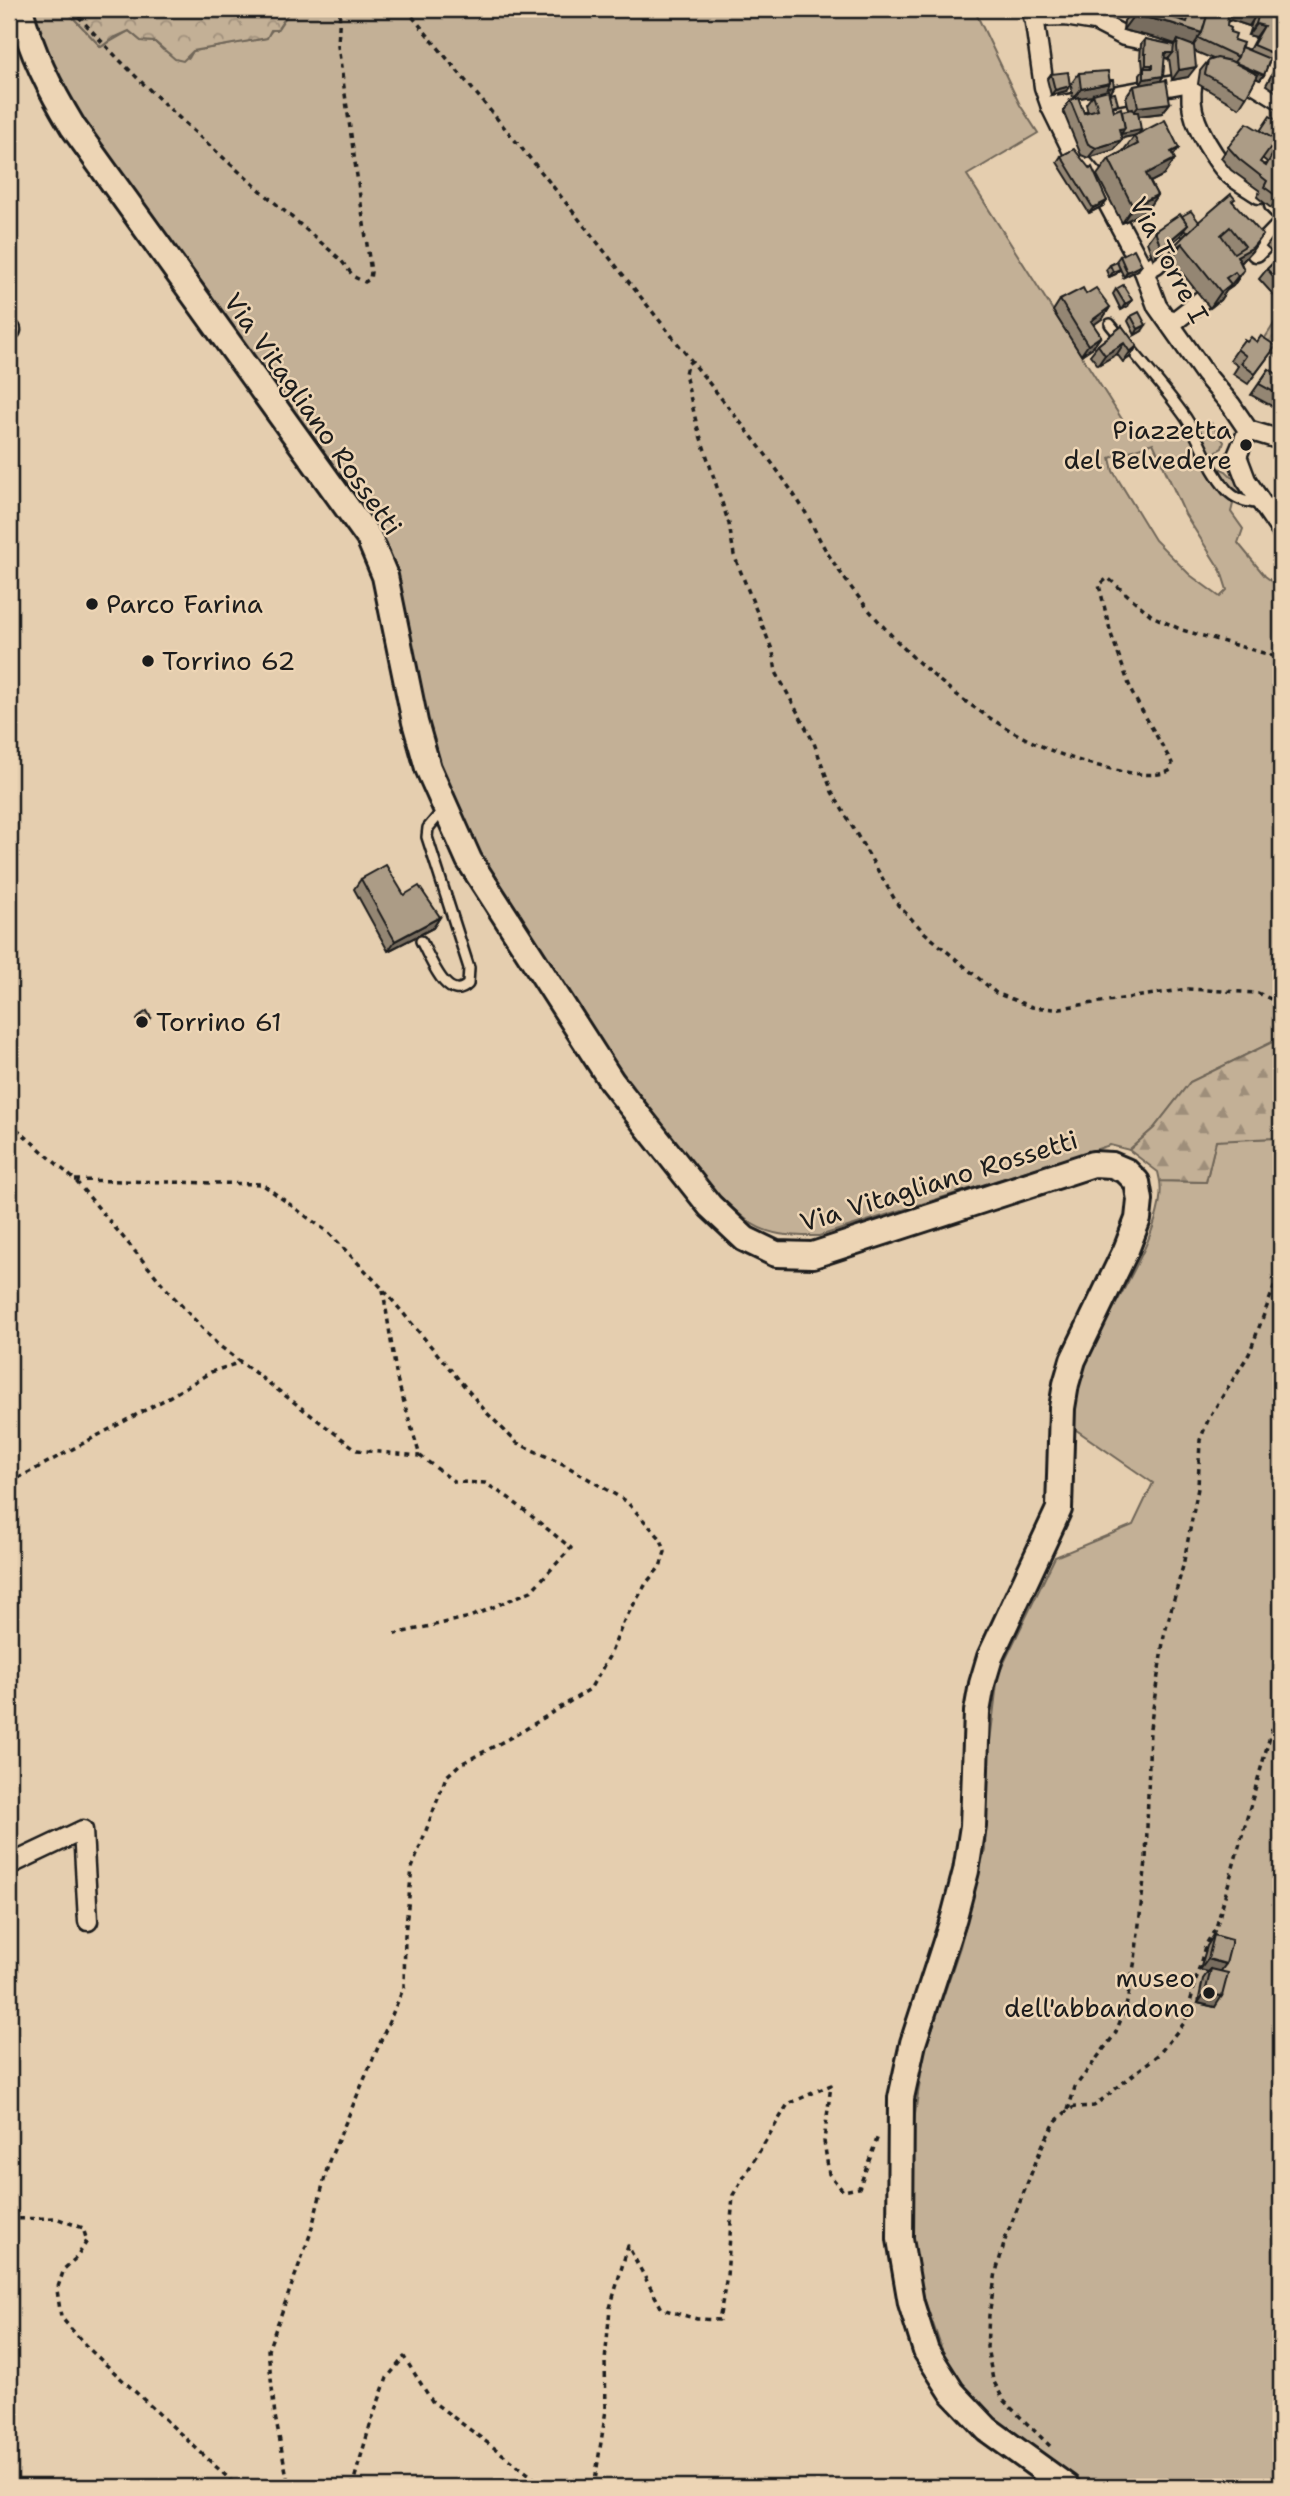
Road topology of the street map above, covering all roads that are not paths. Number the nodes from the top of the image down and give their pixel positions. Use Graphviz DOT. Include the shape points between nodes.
graph roads {
  1 [pos="20,9"];
  2 [pos="1033,13"];
  3 [pos="1281,41"];
  4 [pos="1198,59"];
  5 [pos="1191,82"];
  6 [pos="1262,87"];
  7 [pos="1281,100"];
  8 [pos="1051,107"];
  9 [pos="1258,198"];
  10 [pos="1281,226"];
  11 [pos="1182,238"];
  12 [pos="1256,252"];
  13 [pos="1144,271"];
  14 [pos="1203,299"];
  15 [pos="1110,324"];
  16 [pos="1171,324"];
  17 [pos="1248,430"];
  18 [pos="1279,439"];
  19 [pos="1262,504"];
  20 [pos="1281,530"];
  21 [pos="444,809"];
  22 [pos="421,941"];
  23 [pos="9,1865"];
  24 [pos="88,1921"];
  25 [pos="1063,2484"];
  1 -- 21 [label="street, Via Vitagliano Rossetti" via="48,86 73,127 369,538 385,576 415,722"];
  2 -- 4 [label="street" via="1095,21 1124,36"];
  2 -- 8 [label="street, Via Torre I"];
  3 -- 6 [label="street"];
  4 -- 5 [label="street"];
  4 -- 6 [label="street"];
  5 -- 8 [label="street"];
  5 -- 9 [label="street" via="1196,125 1228,173"];
  6 -- 7 [label="street"];
  8 -- 13 [label="street, Via Torre I"];
  10 -- 12 [label="street"];
  11 -- 13 [label="street"];
  13 -- 16 [label="street, Via Torre I" via="1157,306"];
  14 -- 16 [label="street"];
  15 -- 19 [label="lane" via="1185,416 1228,491 1246,502"];
  16 -- 17 [label="street, Via Torre I"];
  17 -- 18 [label="street"];
  17 -- 19 [label="street" via="1237,456"];
  19 -- 20 [label="street"];
  21 -- 22 [label="lane" via="428,828 427,837 470,968 463,990 447,987"];
  21 -- 25 [label="street, Via Vitagliano Rossetti" via="469,860 612,1082 710,1206 745,1239 776,1254 813,1255 1093,1164 1112,1165 1136,1182 1138,1219 1066,1384 1059,1509 990,1657 982,1684 966,1871 912,2043 901,2098 901,2239 911,2303 926,2351 952,2392 987,2429"];
  23 -- 24 [label="street" via="83,1830"];
}
